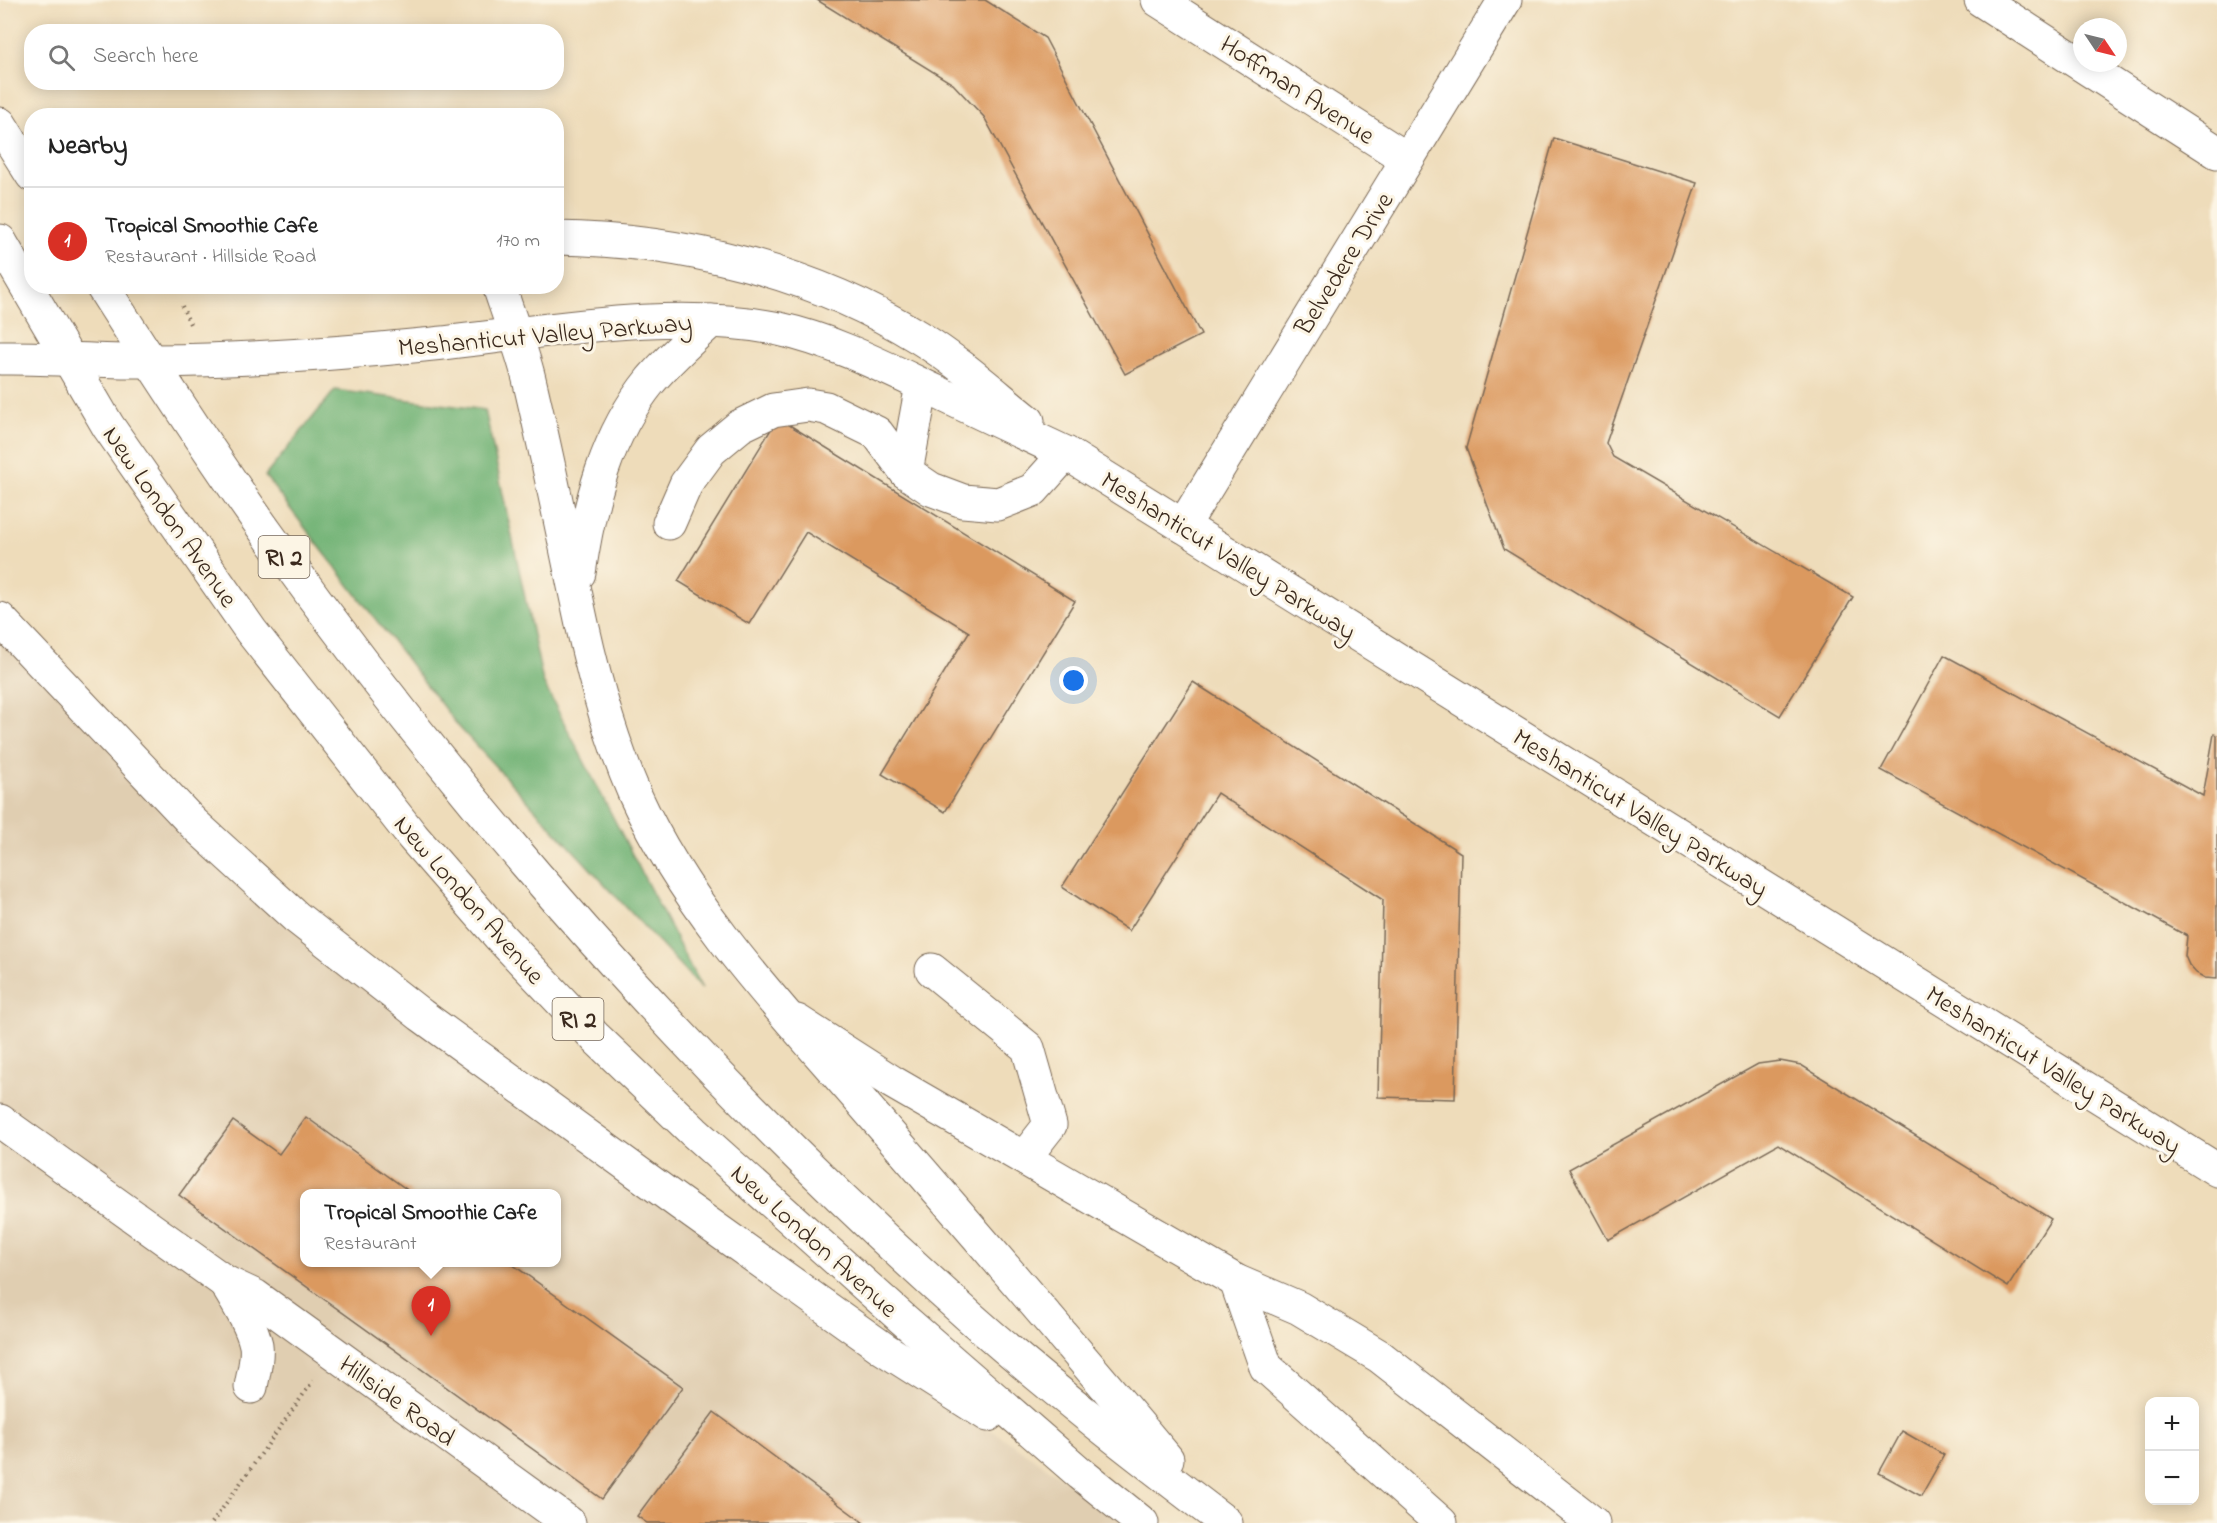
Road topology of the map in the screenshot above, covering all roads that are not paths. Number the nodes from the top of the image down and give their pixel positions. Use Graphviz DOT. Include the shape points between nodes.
graph roads {
  1 [pos="1158,0"];
  2 [pos="1504,0"];
  3 [pos="1999,5"];
  4 [pos="0,124"];
  5 [pos="2217,152"];
  6 [pos="1407,159"];
  7 [pos="24,162"];
  8 [pos="564,238"];
  9 [pos="0,241"];
  10 [pos="17,275"];
  11 [pos="29,294"];
  12 [pos="107,294"];
  13 [pos="501,294"];
  14 [pos="711,321"];
  15 [pos="514,334"];
  16 [pos="0,358"];
  17 [pos="70,360"];
  18 [pos="150,361"];
  19 [pos="922,385"];
  20 [pos="1066,453"];
  21 [pos="906,472"];
  22 [pos="669,523"];
  23 [pos="1183,526"];
  24 [pos="576,596"];
  25 [pos="0,619"];
  26 [pos="932,970"];
  27 [pos="784,1013"];
  28 [pos="0,1121"];
  29 [pos="1024,1158"];
  30 [pos="2217,1170"];
  31 [pos="1236,1281"];
  32 [pos="225,1282"];
  33 [pos="251,1387"];
  34 [pos="1081,1474"];
  35 [pos="1405,1491"];
  36 [pos="1217,1516"];
  37 [pos="569,1523"];
  38 [pos="1142,1523"];
  39 [pos="1400,1523"];
  40 [pos="1441,1523"];
  41 [pos="1593,1523"];
  1 -- 6 [label="main road, Hoffman Avenue"];
  2 -- 6 [label="main road, Belvedere Drive"];
  3 -- 5 [label="main road"];
  4 -- 7 [label="main road"];
  6 -- 23 [label="main road, Belvedere Drive"];
  8 -- 20 [label="main road, Meshanticut Valley Parkway" via="692,251 755,266 848,300 952,360"];
  9 -- 10 [label="main road, New London Avenue / RI 2"];
  11 -- 17 [label="main road, New London Avenue / RI 2"];
  12 -- 18 [label="main road, New London Avenue / RI 2"];
  13 -- 15 [label="main road"];
  14 -- 15 [label="main road, Meshanticut Valley Parkway" via="625,323"];
  14 -- 19 [label="main road, Meshanticut Valley Parkway" via="780,329 855,354"];
  14 -- 24 [label="main road" via="649,382 615,437 585,531"];
  15 -- 18 [label="main road, Meshanticut Valley Parkway" via="422,345"];
  15 -- 24 [label="main road" via="528,376"];
  16 -- 17 [label="main road, Meshanticut Valley Parkway"];
  17 -- 18 [label="main road, Meshanticut Valley Parkway"];
  17 -- 34 [label="main road, New London Avenue / RI 2" via="108,426 250,631 413,837 500,937 596,1038 694,1132"];
  18 -- 36 [label="main road, New London Avenue / RI 2" via="269,537 346,642 500,834 597,945 871,1225 972,1318"];
  19 -- 20 [label="main road, Meshanticut Valley Parkway"];
  19 -- 21 [label="main road"];
  20 -- 21 [label="main road" via="1033,490 998,504 963,501 931,489"];
  20 -- 23 [label="main road, Meshanticut Valley Parkway"];
  21 -- 22 [label="main road" via="877,433 826,408 808,405 773,410 740,426 711,450 686,484"];
  23 -- 30 [label="main road, Meshanticut Valley Parkway"];
  24 -- 27 [label="main road" via="600,696 640,804 687,887"];
  25 -- 34 [label="main road" via="193,823 296,917 349,959 884,1349"];
  26 -- 29 [label="main road" via="1028,1048 1050,1125"];
  27 -- 29 [label="main road" via="892,1082"];
  27 -- 36 [label="main road"];
  28 -- 32 [label="main road, Hillside Road"];
  29 -- 31 [label="main road"];
  31 -- 35 [label="main road" via="1266,1367"];
  31 -- 41 [label="main road" via="1299,1308 1379,1356"];
  32 -- 33 [label="main road, Hillside Road" via="256,1345"];
  32 -- 37 [label="main road, Hillside Road" via="255,1296"];
  34 -- 38 [label="main road, New London Avenue / RI 2"];
  35 -- 39 [label="main road"];
  35 -- 40 [label="main road"];
}
